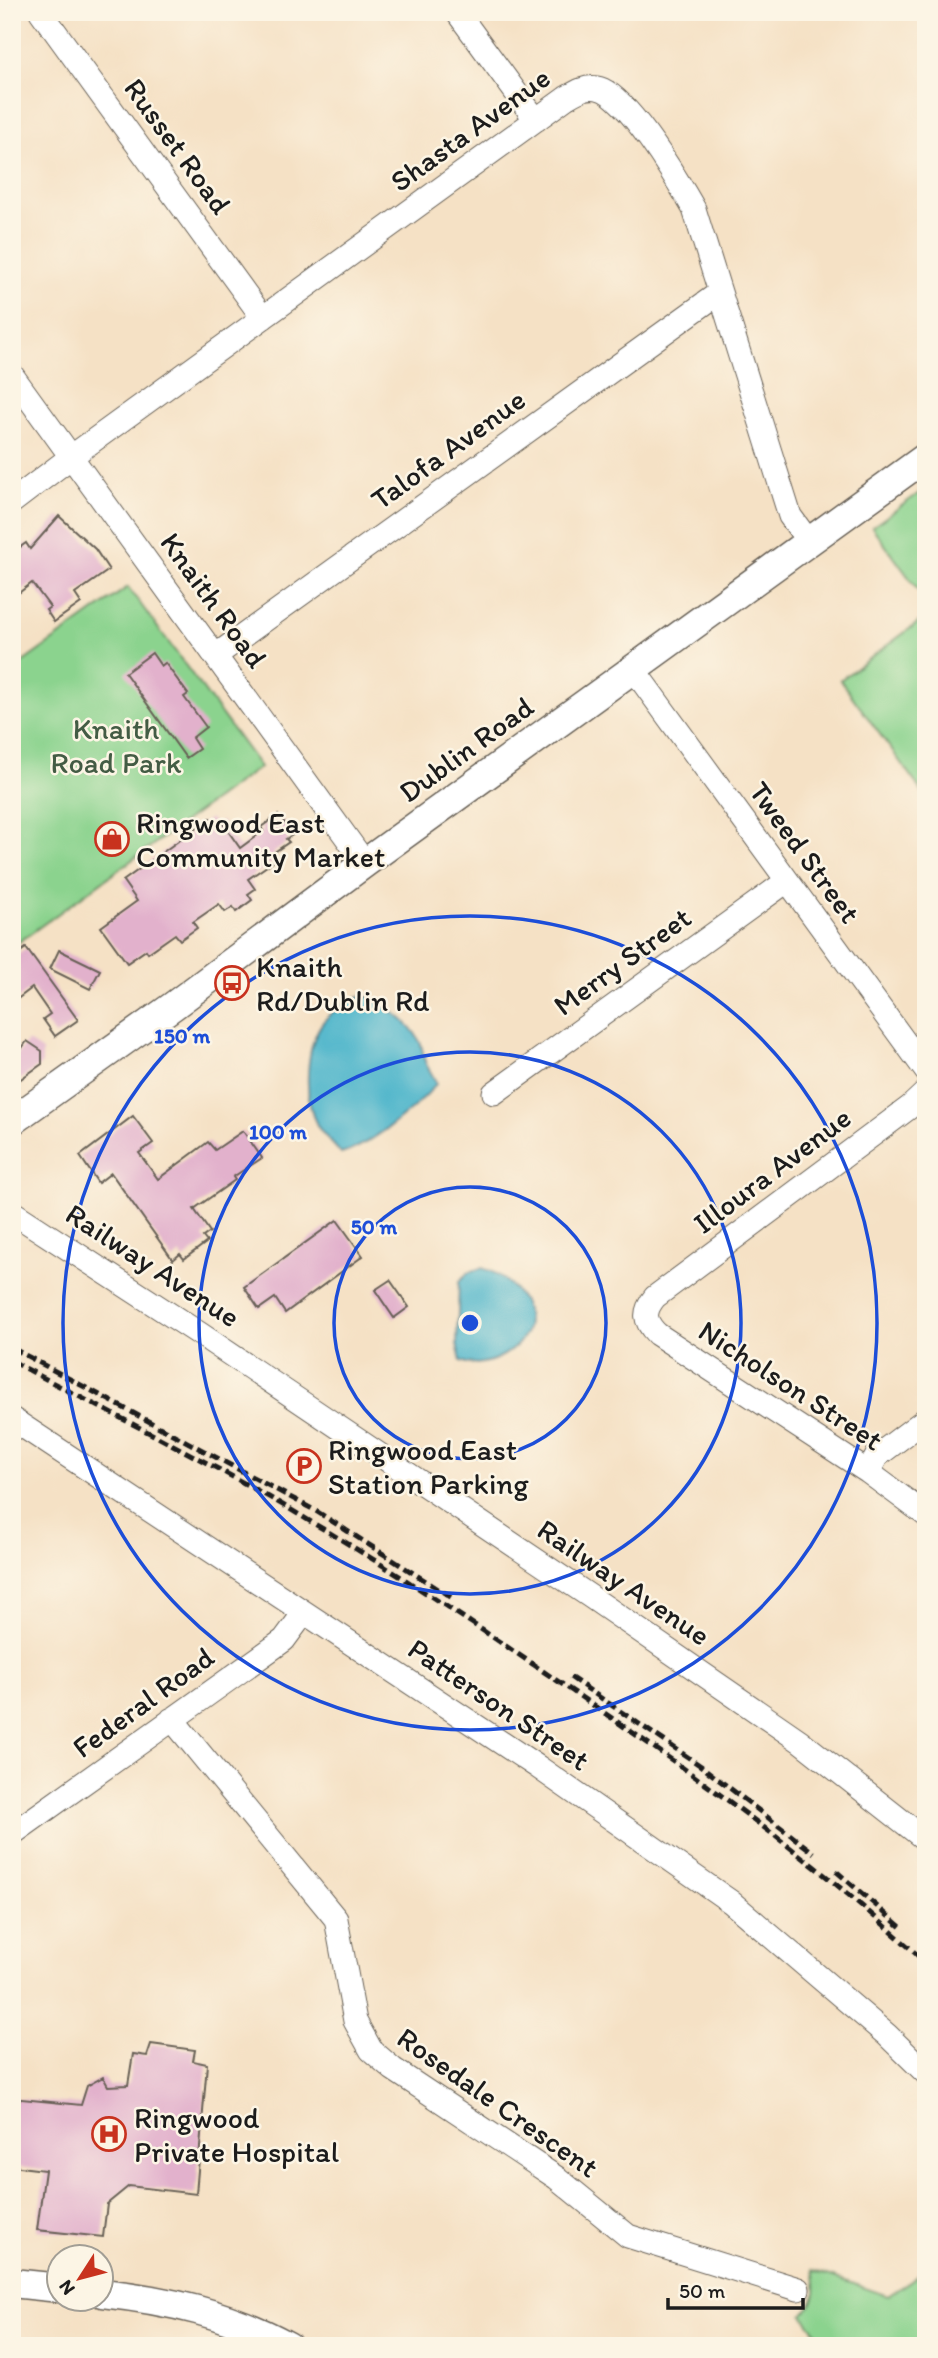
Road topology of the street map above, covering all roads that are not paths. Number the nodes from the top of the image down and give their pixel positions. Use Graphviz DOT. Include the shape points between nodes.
graph roads {
  1 [pos="41,12"];
  2 [pos="457,12"];
  3 [pos="536,120"];
  4 [pos="719,293"];
  5 [pos="263,318"];
  6 [pos="12,375"];
  7 [pos="72,457"];
  8 [pos="926,457"];
  9 [pos="12,502"];
  10 [pos="809,542"];
  11 [pos="215,656"];
  12 [pos="634,670"];
  13 [pos="365,863"];
  14 [pos="787,881"];
  15 [pos="926,1071"];
  16 [pos="926,1091"];
  17 [pos="494,1093"];
  18 [pos="12,1121"];
  19 [pos="12,1204"];
  20 [pos="12,1212"];
  21 [pos="33,1224"];
  22 [pos="655,1297"];
  23 [pos="926,1419"];
  24 [pos="14,1424"];
  25 [pos="868,1472"];
  26 [pos="926,1515"];
  27 [pos="304,1613"];
  28 [pos="172,1719"];
  29 [pos="12,1835"];
  30 [pos="926,1840"];
  31 [pos="926,2073"];
  32 [pos="12,2283"];
  33 [pos="46,2287"];
  34 [pos="798,2289"];
  35 [pos="116,2295"];
  36 [pos="288,2346"];
  1 -- 5 [label="street, Russet Road"];
  2 -- 3 [label="street"];
  3 -- 4 [label="street, Shasta Avenue" via="585,88 599,88 616,97 676,177 694,209"];
  3 -- 5 [label="street, Shasta Avenue"];
  4 -- 10 [label="street, Shasta Avenue" via="790,516"];
  4 -- 11 [label="street, Talofa Avenue"];
  5 -- 7 [label="street, Shasta Avenue"];
  6 -- 7 [label="street, Knaith Road"];
  7 -- 9 [label="street, Shasta Avenue"];
  7 -- 11 [label="street, Knaith Road"];
  8 -- 10 [label="main road, Dublin Road"];
  10 -- 12 [label="main road, Dublin Road"];
  11 -- 13 [label="street, Knaith Road"];
  12 -- 13 [label="main road, Dublin Road"];
  12 -- 14 [label="street, Tweed Street"];
  13 -- 18 [label="main road, Dublin Road"];
  14 -- 15 [label="street, Tweed Street"];
  14 -- 17 [label="street, Merry Street"];
  16 -- 22 [label="street, Illoura Avenue"];
  19 -- 21 [label="street, Railway Avenue"];
  20 -- 21 [label="street, Railway Avenue"];
  21 -- 30 [label="street, Railway Avenue" via="602,1604 800,1741"];
  22 -- 25 [label="street, Nicholson Street" via="646,1308 646,1318 657,1334"];
  23 -- 25 [label="street" via="877,1456"];
  24 -- 27 [label="street, Patterson Street"];
  25 -- 26 [label="street, Nicholson Street"];
  27 -- 28 [label="street, Federal Road" via="285,1640"];
  27 -- 31 [label="street, Patterson Street" via="538,1767 731,1902"];
  28 -- 29 [label="street, Federal Road"];
  28 -- 34 [label="street, Rosedale Crescent" via="336,1919 355,2021 371,2050 393,2070 557,2178 628,2235"];
  32 -- 33 [label="main road"];
  35 -- 36 [label="main road" via="190,2307 256,2328"];
}
